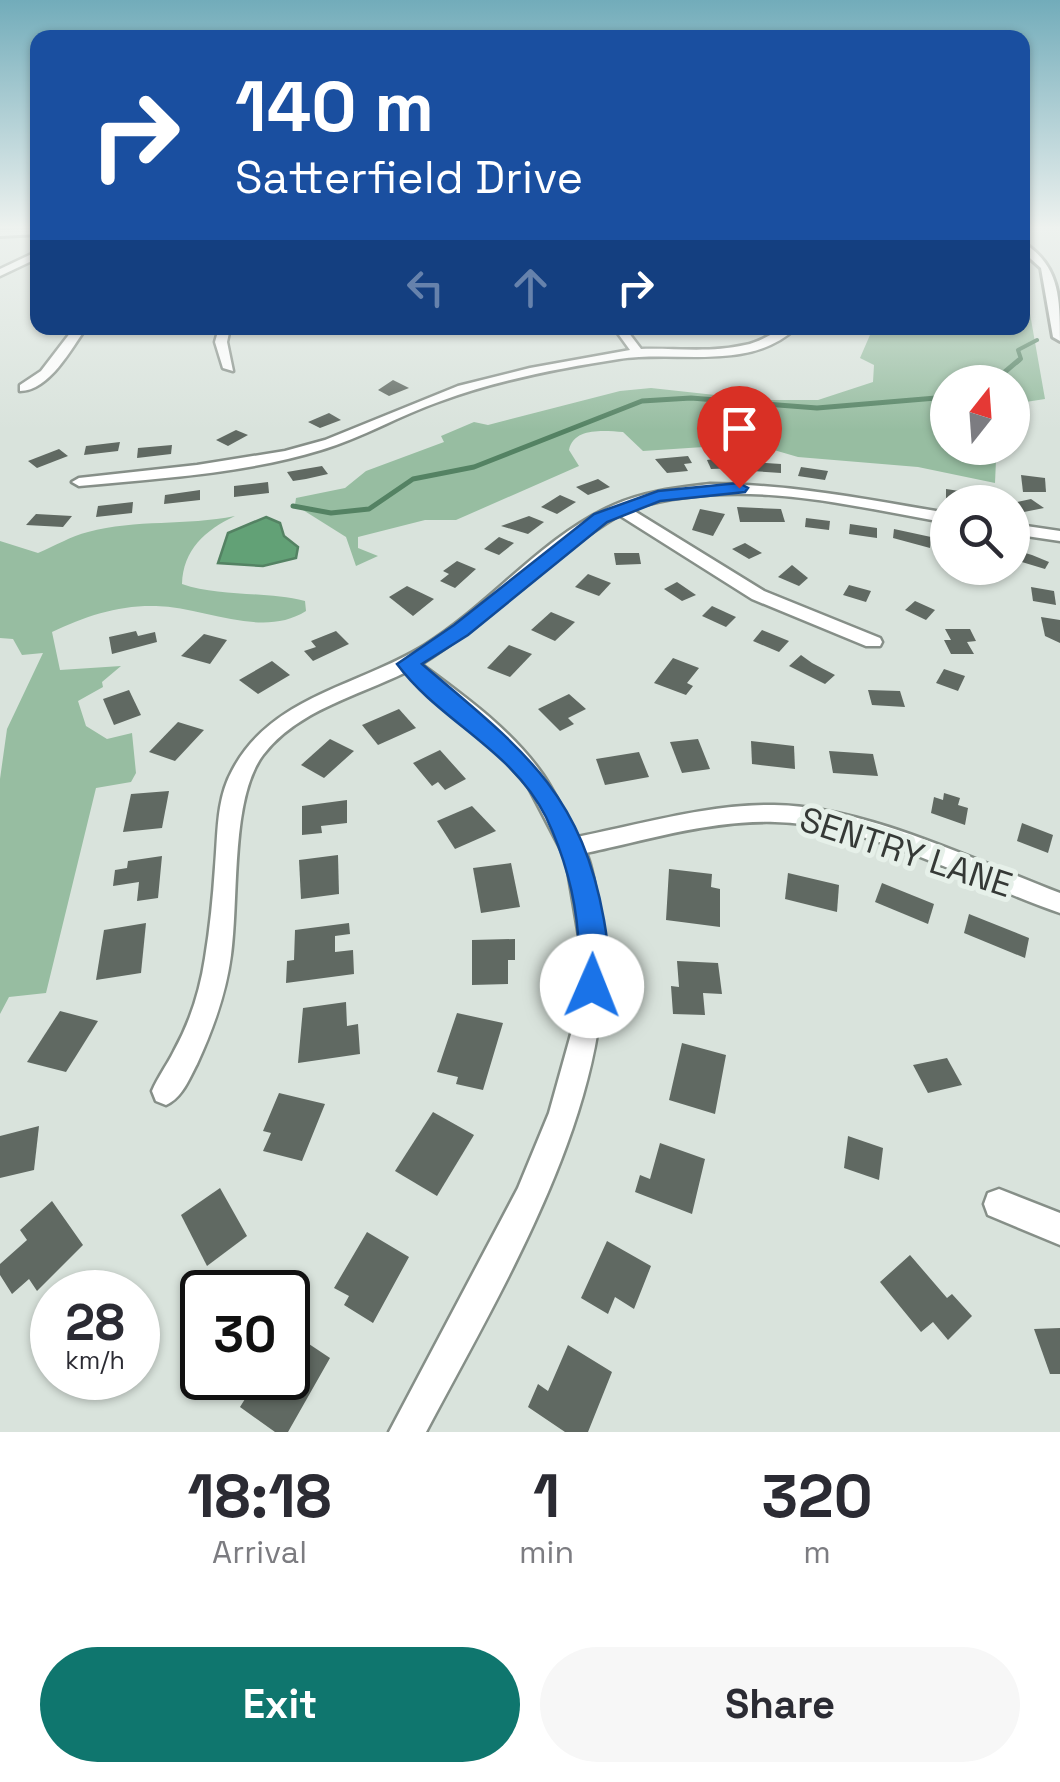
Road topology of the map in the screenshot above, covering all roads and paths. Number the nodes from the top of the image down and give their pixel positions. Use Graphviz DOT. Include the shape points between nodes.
graph roads {
  1 [pos="1052,296"];
  2 [pos="75,335"];
  3 [pos="222,335"];
  4 [pos="625,335"];
  5 [pos="780,335"];
  6 [pos="1060,338"];
  7 [pos="638,352"];
  8 [pos="229,368"];
  9 [pos="25,388"];
  10 [pos="79,482"];
  11 [pos="620,509"];
  12 [pos="930,515"];
  13 [pos="1030,531"];
  14 [pos="1060,536"];
  15 [pos="873,642"];
  16 [pos="408,664"];
  17 [pos="572,847"];
  18 [pos="1060,903"];
  19 [pos="166,1091"];
  20 [pos="1000,1204"];
  21 [pos="1060,1229"];
  22 [pos="407,1432"];
  1 -- 6 [label="street"];
  2 -- 9 [label="street" via="45,374"];
  3 -- 8 [label="street"];
  4 -- 7 [label="street"];
  5 -- 7 [label="street" via="744,348"];
  7 -- 10 [label="street" via="446,394 332,442 273,457"];
  11 -- 12 [label="street" via="671,494 739,488"];
  11 -- 15 [label="street" via="758,596"];
  11 -- 16 [label="street" via="580,530 461,630"];
  13 -- 14 [label="street"];
  16 -- 17 [label="street" via="518,759"];
  16 -- 19 [label="street" via="305,709 269,736 242,770 233,796 216,988 197,1039"];
  17 -- 18 [label="street, SENTRY LANE" via="737,815 795,814"];
  17 -- 22 [label="street" via="593,937 579,1066 531,1192"];
  20 -- 21 [label="street"];
}
